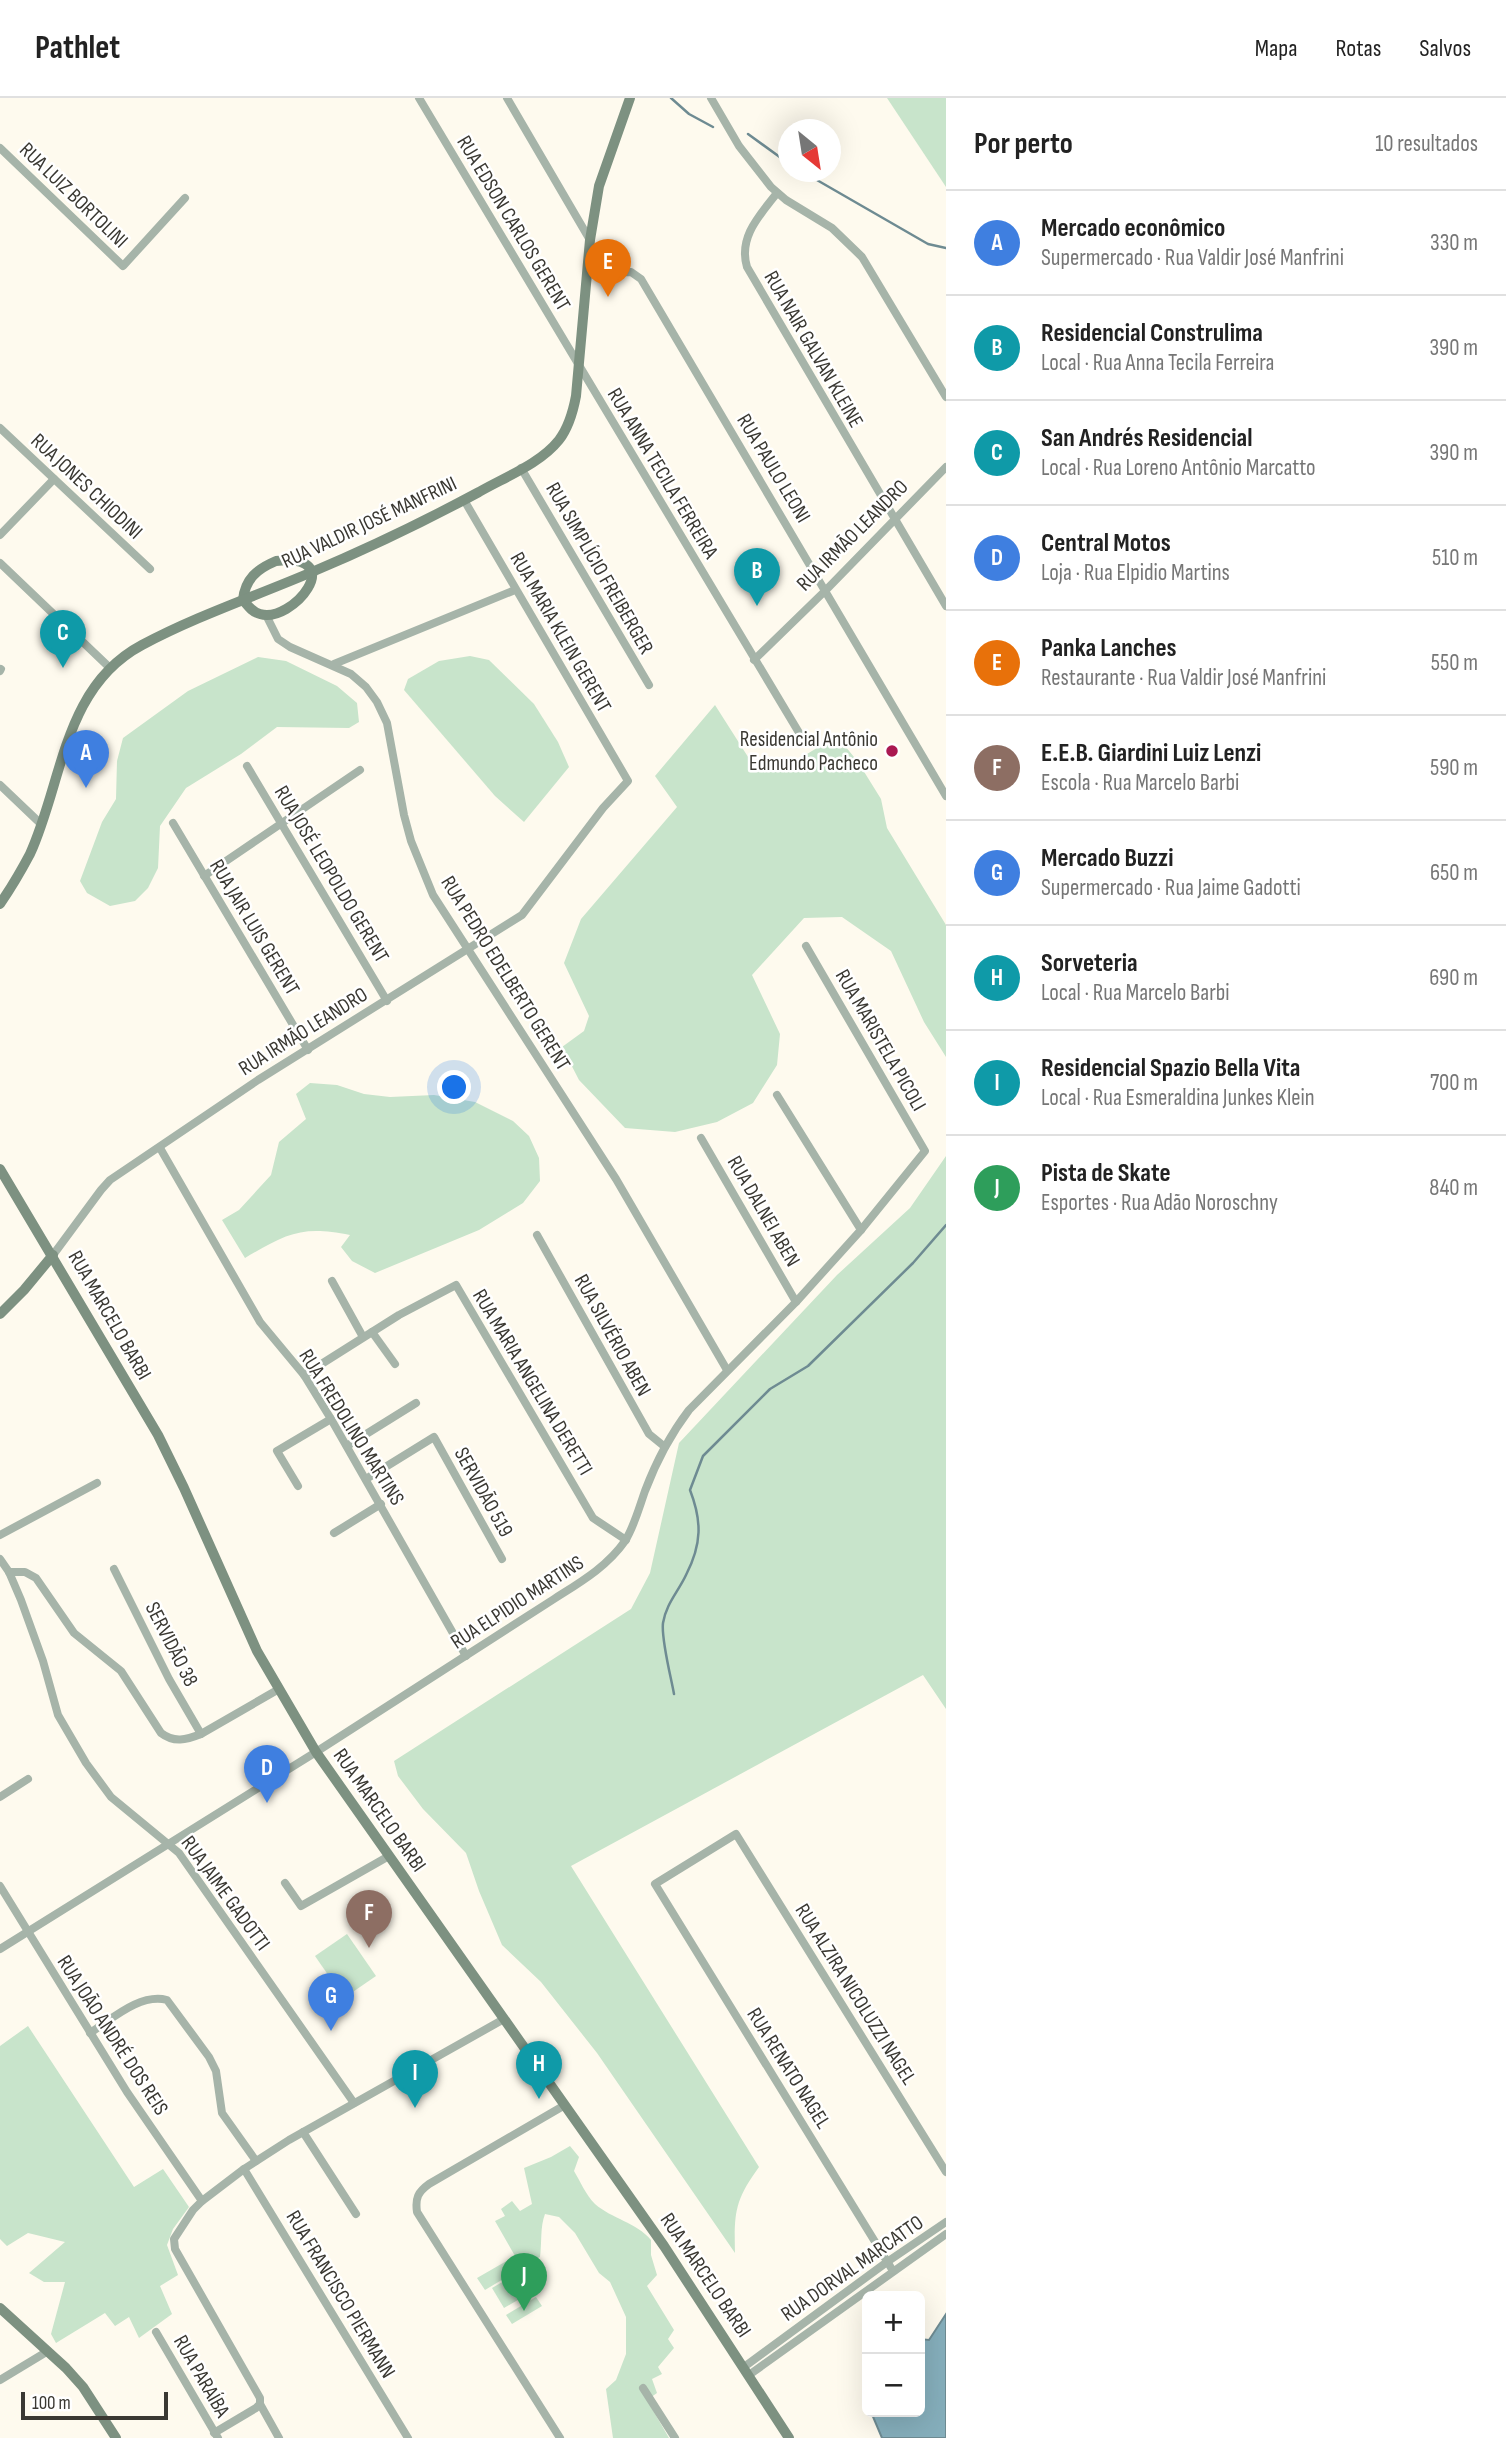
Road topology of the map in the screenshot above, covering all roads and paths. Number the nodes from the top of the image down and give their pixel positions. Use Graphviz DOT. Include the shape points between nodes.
graph roads {
  1 [pos="419,98"];
  2 [pos="507,98"];
  3 [pos="631,98"];
  4 [pos="711,98"];
  5 [pos="0,148"];
  6 [pos="777,193"];
  7 [pos="185,198"];
  8 [pos="590,240"];
  9 [pos="588,273"];
  10 [pos="579,366"];
  11 [pos="946,397"];
  12 [pos="0,428"];
  13 [pos="946,467"];
  14 [pos="522,468"];
  15 [pos="54,479"];
  16 [pos="464,500"];
  17 [pos="894,521"];
  18 [pos="0,535"];
  19 [pos="0,563"];
  20 [pos="150,569"];
  21 [pos="312,572"];
  22 [pos="515,590"];
  23 [pos="826,590"];
  24 [pos="243,600"];
  25 [pos="946,606"];
  26 [pos="266,615"];
  27 [pos="754,660"];
  28 [pos="334,664"];
  29 [pos="110,668"];
  30 [pos="649,685"];
  31 [pos="804,741"];
  32 [pos="247,766"];
  33 [pos="360,771"];
  34 [pos="628,781"];
  35 [pos="0,785"];
  36 [pos="946,796"];
  37 [pos="173,822"];
  38 [pos="41,824"];
  39 [pos="281,824"];
  40 [pos="205,876"];
  41 [pos="0,904"];
  42 [pos="806,946"];
  43 [pos="467,951"];
  44 [pos="387,1001"];
  45 [pos="308,1050"];
  46 [pos="777,1095"];
  47 [pos="701,1138"];
  48 [pos="160,1148"];
  49 [pos="925,1151"];
  50 [pos="0,1169"];
  51 [pos="861,1230"];
  52 [pos="537,1235"];
  53 [pos="52,1255"];
  54 [pos="332,1281"];
  55 [pos="796,1302"];
  56 [pos="0,1314"];
  57 [pos="372,1332"];
  58 [pos="363,1337"];
  59 [pos="395,1364"];
  60 [pos="727,1370"];
  61 [pos="304,1375"];
  62 [pos="416,1403"];
  63 [pos="331,1419"];
  64 [pos="348,1446"];
  65 [pos="665,1447"];
  66 [pos="366,1479"];
  67 [pos="97,1482"];
  68 [pos="298,1486"];
  69 [pos="381,1504"];
  70 [pos="334,1533"];
  71 [pos="0,1535"];
  72 [pos="626,1540"];
  73 [pos="0,1559"];
  74 [pos="502,1559"];
  75 [pos="114,1570"];
  76 [pos="9,1572"];
  77 [pos="466,1656"];
  78 [pos="279,1689"];
  79 [pos="201,1734"];
  80 [pos="316,1752"];
  81 [pos="28,1779"];
  82 [pos="0,1797"];
  83 [pos="169,1844"];
  84 [pos="389,1856"];
  85 [pos="285,1883"];
  86 [pos="655,1884"];
  87 [pos="0,1886"];
  88 [pos="26,1931"];
  89 [pos="0,1949"];
  90 [pos="504,2019"];
  91 [pos="90,2033"];
  92 [pos="354,2103"];
  93 [pos="565,2105"];
  94 [pos="303,2132"];
  95 [pos="256,2161"];
  96 [pos="244,2169"];
  97 [pos="946,2172"];
  98 [pos="202,2201"];
  99 [pos="356,2214"];
  100 [pos="946,2222"];
  101 [pos="946,2234"];
  102 [pos="887,2262"];
  103 [pos="893,2271"];
  104 [pos="0,2308"];
  105 [pos="156,2332"];
  106 [pos="48,2351"];
  107 [pos="746,2371"];
  108 [pos="0,2380"];
  109 [pos="643,2388"];
  110 [pos="260,2404"];
  111 [pos="216,2435"];
  112 [pos="116,2438"];
  113 [pos="279,2438"];
  114 [pos="408,2438"];
  115 [pos="560,2438"];
  116 [pos="675,2438"];
  117 [pos="789,2438"];
  1 -- 10 [label="street, RUA EDSON CARLOS GERENT"];
  2 -- 8 [label="street"];
  3 -- 8 [label="street, RUA VALDIR JOSÉ MANFRINI" via="599,186"];
  4 -- 6 [label="street" via="753,166"];
  5 -- 7 [label="street, RUA LUIZ BORTOLINI" via="123,267"];
  6 -- 11 [label="street" via="832,228 862,257"];
  6 -- 17 [label="street, RUA NAIR GALVAN KLEINE" via="746,238 747,267"];
  8 -- 9 [label="street, RUA VALDIR JOSÉ MANFRINI"];
  9 -- 10 [label="street, RUA VALDIR JOSÉ MANFRINI"];
  9 -- 23 [label="street, RUA PAULO LEONI" via="631,272 641,279"];
  10 -- 14 [label="street, RUA VALDIR JOSÉ MANFRINI" via="570,421 559,440"];
  10 -- 27 [label="street, RUA ANNA TECILA FERREIRA"];
  12 -- 15 [label="street, RUA JONES CHIODINI"];
  13 -- 17 [label="street, RUA IRMÃO LEANDRO"];
  14 -- 16 [label="street, RUA VALDIR JOSÉ MANFRINI"];
  14 -- 30 [label="street, RUA SIMPLÍCIO FREIBERGER"];
  15 -- 18 [label="street"];
  15 -- 20 [label="street, RUA JONES CHIODINI"];
  16 -- 21 [label="street, RUA VALDIR JOSÉ MANFRINI"];
  16 -- 22 [label="street, RUA MARIA KLEIN GERENT"];
  17 -- 23 [label="street, RUA IRMÃO LEANDRO"];
  17 -- 25 [label="street, RUA NAIR GALVAN KLEINE"];
  19 -- 29 [label="street"];
  21 -- 24 [label="street, RUA VALDIR JOSÉ MANFRINI"];
  21 -- 24 [label="street" via="293,561 276,561 249,580"];
  21 -- 26 [label="street" via="312,584 305,594 281,611"];
  22 -- 28 [label="street"];
  22 -- 34 [label="street, RUA MARIA KLEIN GERENT"];
  23 -- 27 [label="street, RUA IRMÃO LEANDRO"];
  23 -- 36 [label="street, RUA PAULO LEONI"];
  24 -- 26 [label="street"];
  24 -- 29 [label="street, RUA VALDIR JOSÉ MANFRINI" via="140,646"];
  26 -- 28 [label="street, RUA PEDRO EDELBERTO GERENT" via="278,639"];
  27 -- 31 [label="street, RUA ANNA TECILA FERREIRA"];
  28 -- 43 [label="street, RUA PEDRO EDELBERTO GERENT" via="366,687 387,723 411,841 433,895"];
  29 -- 38 [label="street, RUA VALDIR JOSÉ MANFRINI" via="84,703"];
  32 -- 39 [label="street, RUA JOSÉ LEOPOLDO GERENT"];
  33 -- 39 [label="street"];
  34 -- 43 [label="street, RUA IRMÃO LEANDRO" via="522,915"];
  35 -- 38 [label="street"];
  37 -- 40 [label="street, RUA JAIR LUIS GERENT"];
  38 -- 41 [label="street, RUA VALDIR JOSÉ MANFRINI"];
  39 -- 40 [label="street"];
  39 -- 44 [label="street, RUA JOSÉ LEOPOLDO GERENT"];
  40 -- 45 [label="street, RUA JAIR LUIS GERENT"];
  42 -- 49 [label="street, RUA MARISTELA PICOLI"];
  43 -- 44 [label="street, RUA IRMÃO LEANDRO"];
  43 -- 60 [label="street, RUA PEDRO EDELBERTO GERENT" via="616,1179"];
  44 -- 45 [label="street, RUA IRMÃO LEANDRO"];
  45 -- 48 [label="street, RUA IRMÃO LEANDRO"];
  46 -- 51 [label="street"];
  47 -- 55 [label="street, RUA DALNEI ABEN"];
  48 -- 53 [label="street, RUA IRMÃO LEANDRO" via="110,1180"];
  48 -- 61 [label="street, RUA FREDOLINO MARTINS" via="260,1322"];
  49 -- 51 [label="street, RUA ELPIDIO MARTINS"];
  50 -- 53 [label="street, RUA MARCELO BARBI"];
  51 -- 55 [label="street, RUA ELPIDIO MARTINS"];
  52 -- 65 [label="street, RUA SILVÉRIO ABEN" via="649,1434"];
  53 -- 56 [label="street, RUA IRMÃO LEANDRO"];
  53 -- 78 [label="street, RUA MARCELO BARBI" via="166,1452 257,1651"];
  54 -- 58 [label="street"];
  55 -- 60 [label="street, RUA ELPIDIO MARTINS"];
  57 -- 58 [label="street"];
  57 -- 59 [label="street"];
  57 -- 72 [label="street, RUA MARIA ANGELINA DERETTI" via="456,1284 593,1518"];
  58 -- 61 [label="street"];
  60 -- 65 [label="street, RUA ELPIDIO MARTINS" via="688,1410"];
  61 -- 63 [label="street, RUA FREDOLINO MARTINS"];
  62 -- 64 [label="street"];
  63 -- 64 [label="street, RUA FREDOLINO MARTINS"];
  63 -- 68 [label="street" via="277,1451"];
  64 -- 66 [label="street, RUA FREDOLINO MARTINS"];
  65 -- 72 [label="street, RUA ELPIDIO MARTINS"];
  66 -- 69 [label="street, RUA FREDOLINO MARTINS"];
  66 -- 74 [label="street, SERVIDÃO 519" via="434,1437"];
  67 -- 71 [label="street"];
  69 -- 70 [label="street"];
  69 -- 77 [label="street, RUA FREDOLINO MARTINS"];
  72 -- 77 [label="street, RUA ELPIDIO MARTINS" via="591,1575"];
  73 -- 76 [label="street, RUA JAIME GADOTTI"];
  75 -- 79 [label="street, SERVIDÃO 38"];
  76 -- 79 [label="street" via="36,1578 74,1633 121,1671 161,1733 175,1740"];
  76 -- 83 [label="street, RUA JAIME GADOTTI" via="58,1715 71,1739 111,1797"];
  77 -- 80 [label="street, RUA ELPIDIO MARTINS"];
  78 -- 79 [label="street"];
  78 -- 80 [label="street, RUA MARCELO BARBI"];
  80 -- 83 [label="street, RUA ELPIDIO MARTINS"];
  80 -- 84 [label="street, RUA MARCELO BARBI"];
  81 -- 82 [label="street"];
  83 -- 88 [label="street, RUA ELPIDIO MARTINS"];
  83 -- 92 [label="street, RUA JAIME GADOTTI"];
  84 -- 85 [label="street" via="302,1906"];
  84 -- 90 [label="street, RUA MARCELO BARBI"];
  86 -- 97 [label="street, RUA ALZIRA NICOLUZZI NAGEL" via="736,1834"];
  86 -- 102 [label="street, RUA RENATO NAGEL"];
  87 -- 88 [label="street, RUA JOÃO ANDRÉ DOS REIS"];
  88 -- 89 [label="street, RUA ELPIDIO MARTINS"];
  88 -- 91 [label="street, RUA JOÃO ANDRÉ DOS REIS"];
  90 -- 92 [label="street"];
  90 -- 93 [label="street, RUA MARCELO BARBI"];
  91 -- 95 [label="street" via="143,2000 167,2000 209,2057 216,2071 222,2112"];
  91 -- 98 [label="street, RUA JOÃO ANDRÉ DOS REIS"];
  92 -- 94 [label="street"];
  93 -- 107 [label="street, RUA MARCELO BARBI"];
  93 -- 115 [label="street" via="429,2184 419,2191 415,2202"];
  94 -- 95 [label="street"];
  94 -- 99 [label="street"];
  95 -- 96 [label="street"];
  96 -- 98 [label="street"];
  96 -- 114 [label="street, RUA FRANCISCO PIERMANN"];
  98 -- 110 [label="street" via="174,2239 175,2249 258,2393"];
  100 -- 102 [label="street, RUA DORVAL MARCATTO"];
  101 -- 103 [label="street, RUA DORVAL MARCATTO"];
  102 -- 103 [label="street, RUA RENATO NAGEL"];
  102 -- 107 [label="street, RUA DORVAL MARCATTO"];
  103 -- 107 [label="street, RUA DORVAL MARCATTO"];
  104 -- 106 [label="street"];
  105 -- 111 [label="street, RUA PARAÍBA"];
  106 -- 108 [label="street"];
  106 -- 112 [label="street" via="83,2388"];
  107 -- 117 [label="street, RUA MARCELO BARBI"];
  109 -- 116 [label="street"];
  110 -- 111 [label="street"];
  110 -- 113 [label="street"];
}
